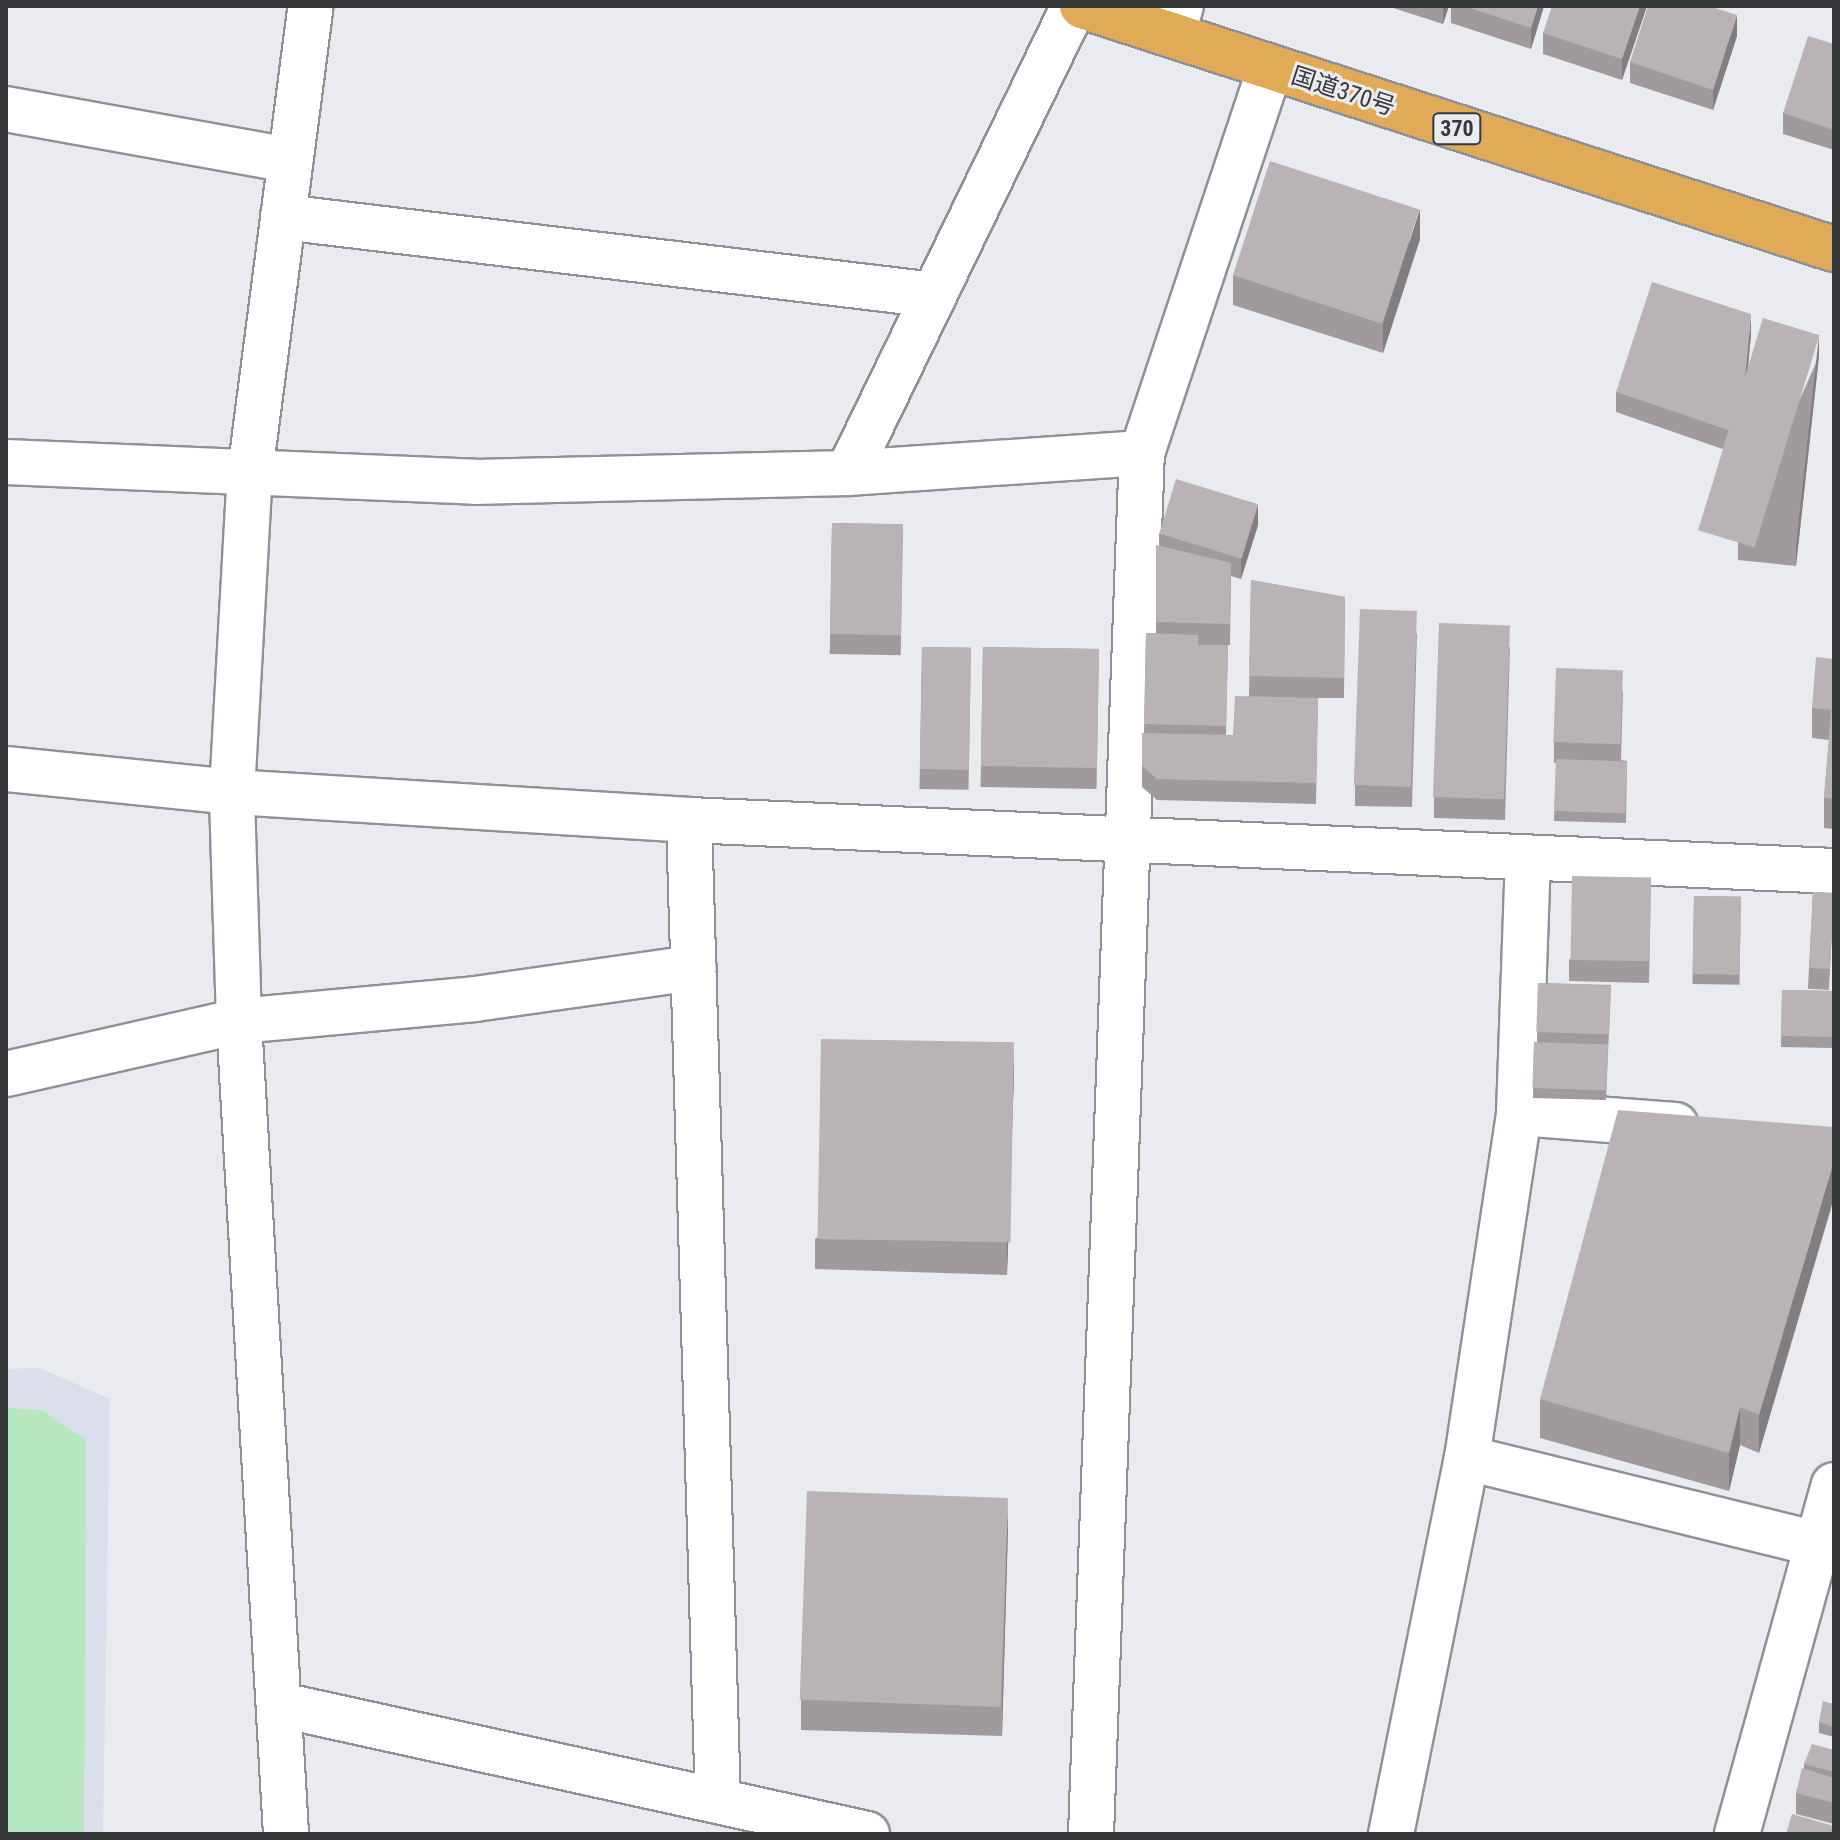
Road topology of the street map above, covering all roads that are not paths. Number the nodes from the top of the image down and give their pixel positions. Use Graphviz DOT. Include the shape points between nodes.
graph roads {
  1 [pos="311,6"];
  2 [pos="1074,6"];
  3 [pos="1082,6"];
  4 [pos="1177,20"];
  5 [pos="1270,69"];
  6 [pos="6,109"];
  7 [pos="290,160"];
  8 [pos="283,217"];
  9 [pos="1834,249"];
  10 [pos="934,295"];
  11 [pos="1142,453"];
  12 [pos="6,462"];
  13 [pos="250,473"];
  14 [pos="848,473"];
  15 [pos="6,769"];
  16 [pos="232,792"];
  17 [pos="689,820"];
  18 [pos="1123,839"];
  19 [pos="1528,858"];
  20 [pos="1834,871"];
  21 [pos="694,968"];
  22 [pos="239,1021"];
  23 [pos="6,1074"];
  24 [pos="1519,1113"];
  25 [pos="1724,1128"];
  26 [pos="1467,1458"];
  27 [pos="1834,1485"];
  28 [pos="1818,1544"];
  29 [pos="281,1705"];
  30 [pos="718,1801"];
  31 [pos="286,1834"];
  32 [pos="867,1834"];
  33 [pos="1091,1834"];
  34 [pos="1391,1834"];
  35 [pos="1737,1834"];
  1 -- 7 [label="street"];
  2 -- 10 [label="street"];
  3 -- 4 [label="highway, 国道370号 / 370"];
  4 -- 5 [label="highway, 国道370号 / 370"];
  5 -- 9 [label="highway, 国道370号 / 370"];
  5 -- 11 [label="street"];
  6 -- 7 [label="street"];
  7 -- 8 [label="street"];
  8 -- 10 [label="street"];
  8 -- 13 [label="street"];
  10 -- 14 [label="street"];
  11 -- 14 [label="street"];
  11 -- 18 [label="street"];
  12 -- 13 [label="street"];
  13 -- 14 [label="street" via="476,482"];
  13 -- 16 [label="street"];
  15 -- 16 [label="street"];
  16 -- 17 [label="street"];
  16 -- 22 [label="street"];
  17 -- 18 [label="street"];
  17 -- 21 [label="street"];
  18 -- 19 [label="street"];
  18 -- 33 [label="street"];
  19 -- 20 [label="street"];
  19 -- 24 [label="street"];
  21 -- 22 [label="street" via="475,999"];
  21 -- 30 [label="street"];
  22 -- 23 [label="street"];
  22 -- 29 [label="street"];
  24 -- 25 [label="street"];
  24 -- 26 [label="street"];
  26 -- 28 [label="street"];
  26 -- 34 [label="street"];
  27 -- 28 [label="street"];
  28 -- 35 [label="street"];
  29 -- 30 [label="street"];
  29 -- 31 [label="street"];
  30 -- 32 [label="street"];
}
